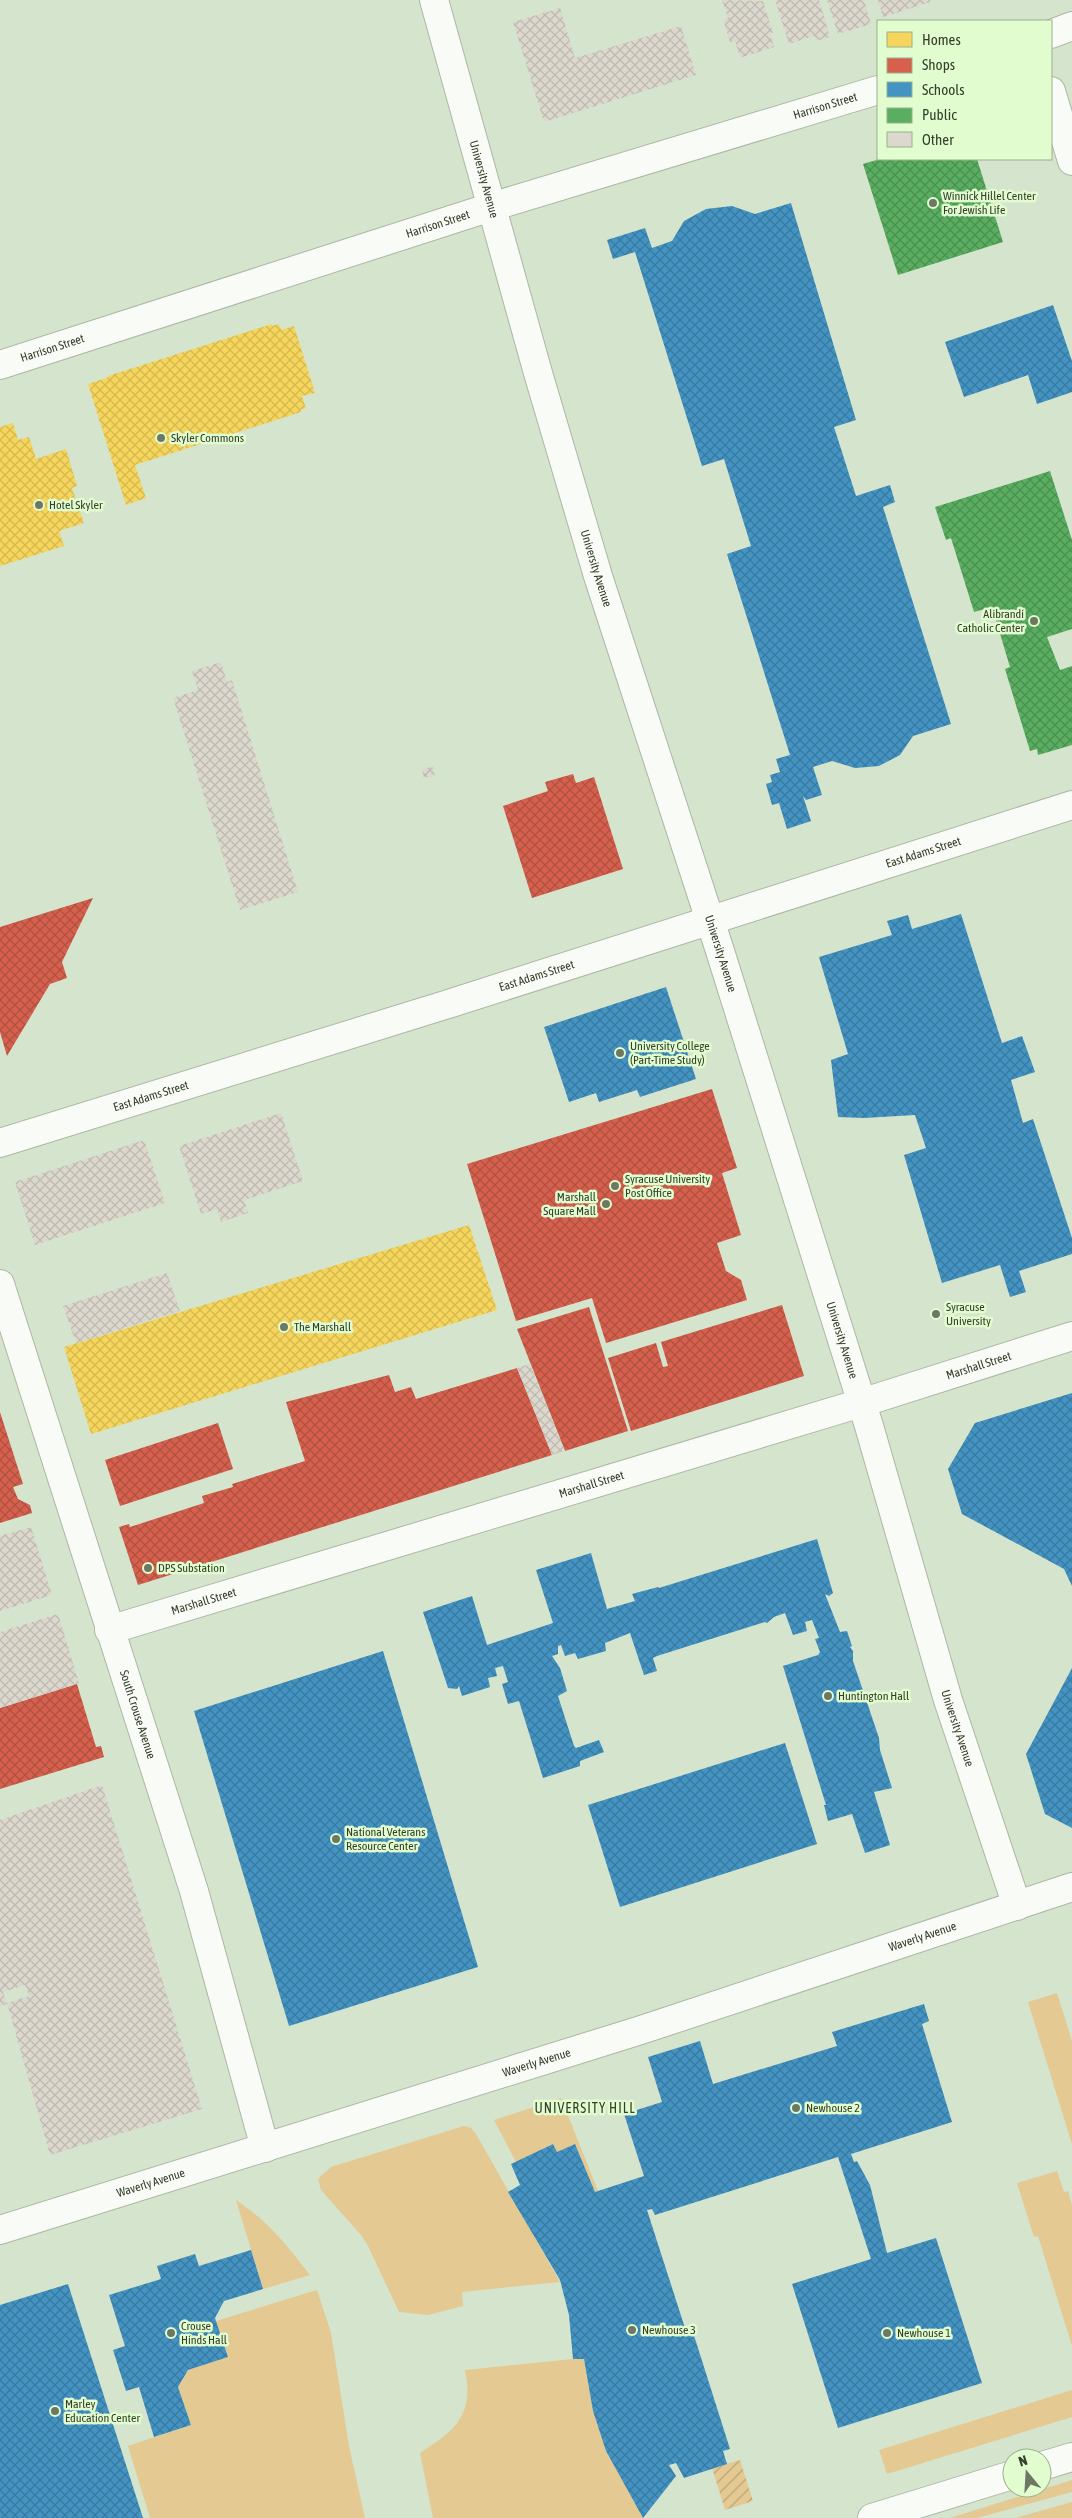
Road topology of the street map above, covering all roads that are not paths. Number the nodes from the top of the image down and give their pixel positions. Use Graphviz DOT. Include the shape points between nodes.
graph roads {
  1 [pos="434,0"];
  2 [pos="1072,26"];
  3 [pos="1052,34"];
  4 [pos="877,90"];
  5 [pos="1052,94"];
  6 [pos="1072,161"];
  7 [pos="491,207"];
  8 [pos="0,365"];
  9 [pos="1072,805"];
  10 [pos="710,920"];
  11 [pos="0,1143"];
  12 [pos="0,1284"];
  13 [pos="1072,1336"];
  14 [pos="862,1402"];
  15 [pos="109,1630"];
  16 [pos="1072,1887"];
  17 [pos="1017,1906"];
  18 [pos="265,2148"];
  19 [pos="0,2230"];
  20 [pos="1072,2457"];
  21 [pos="1052,2463"];
  22 [pos="1002,2478"];
  23 [pos="872,2518"];
  1 -- 7 [label="street, University Avenue"];
  2 -- 3 [label="street"];
  4 -- 7 [label="street, Harrison Street"];
  5 -- 6 [label="street"];
  7 -- 8 [label="street, Harrison Street"];
  7 -- 10 [label="street, University Avenue" via="598,576"];
  9 -- 10 [label="street, East Adams Street"];
  10 -- 11 [label="street, East Adams Street"];
  10 -- 14 [label="street, University Avenue"];
  12 -- 15 [label="street, South Crouse Avenue"];
  13 -- 14 [label="street, Marshall Street"];
  14 -- 15 [label="street, Marshall Street"];
  14 -- 17 [label="street, University Avenue" via="948,1700"];
  15 -- 18 [label="street, South Crouse Avenue" via="194,1891"];
  16 -- 17 [label="street, Waverly Avenue"];
  17 -- 18 [label="street, Waverly Avenue" via="641,2030"];
  18 -- 19 [label="street, Waverly Avenue"];
  20 -- 21 [label="street"];
  22 -- 23 [label="street"];
}
